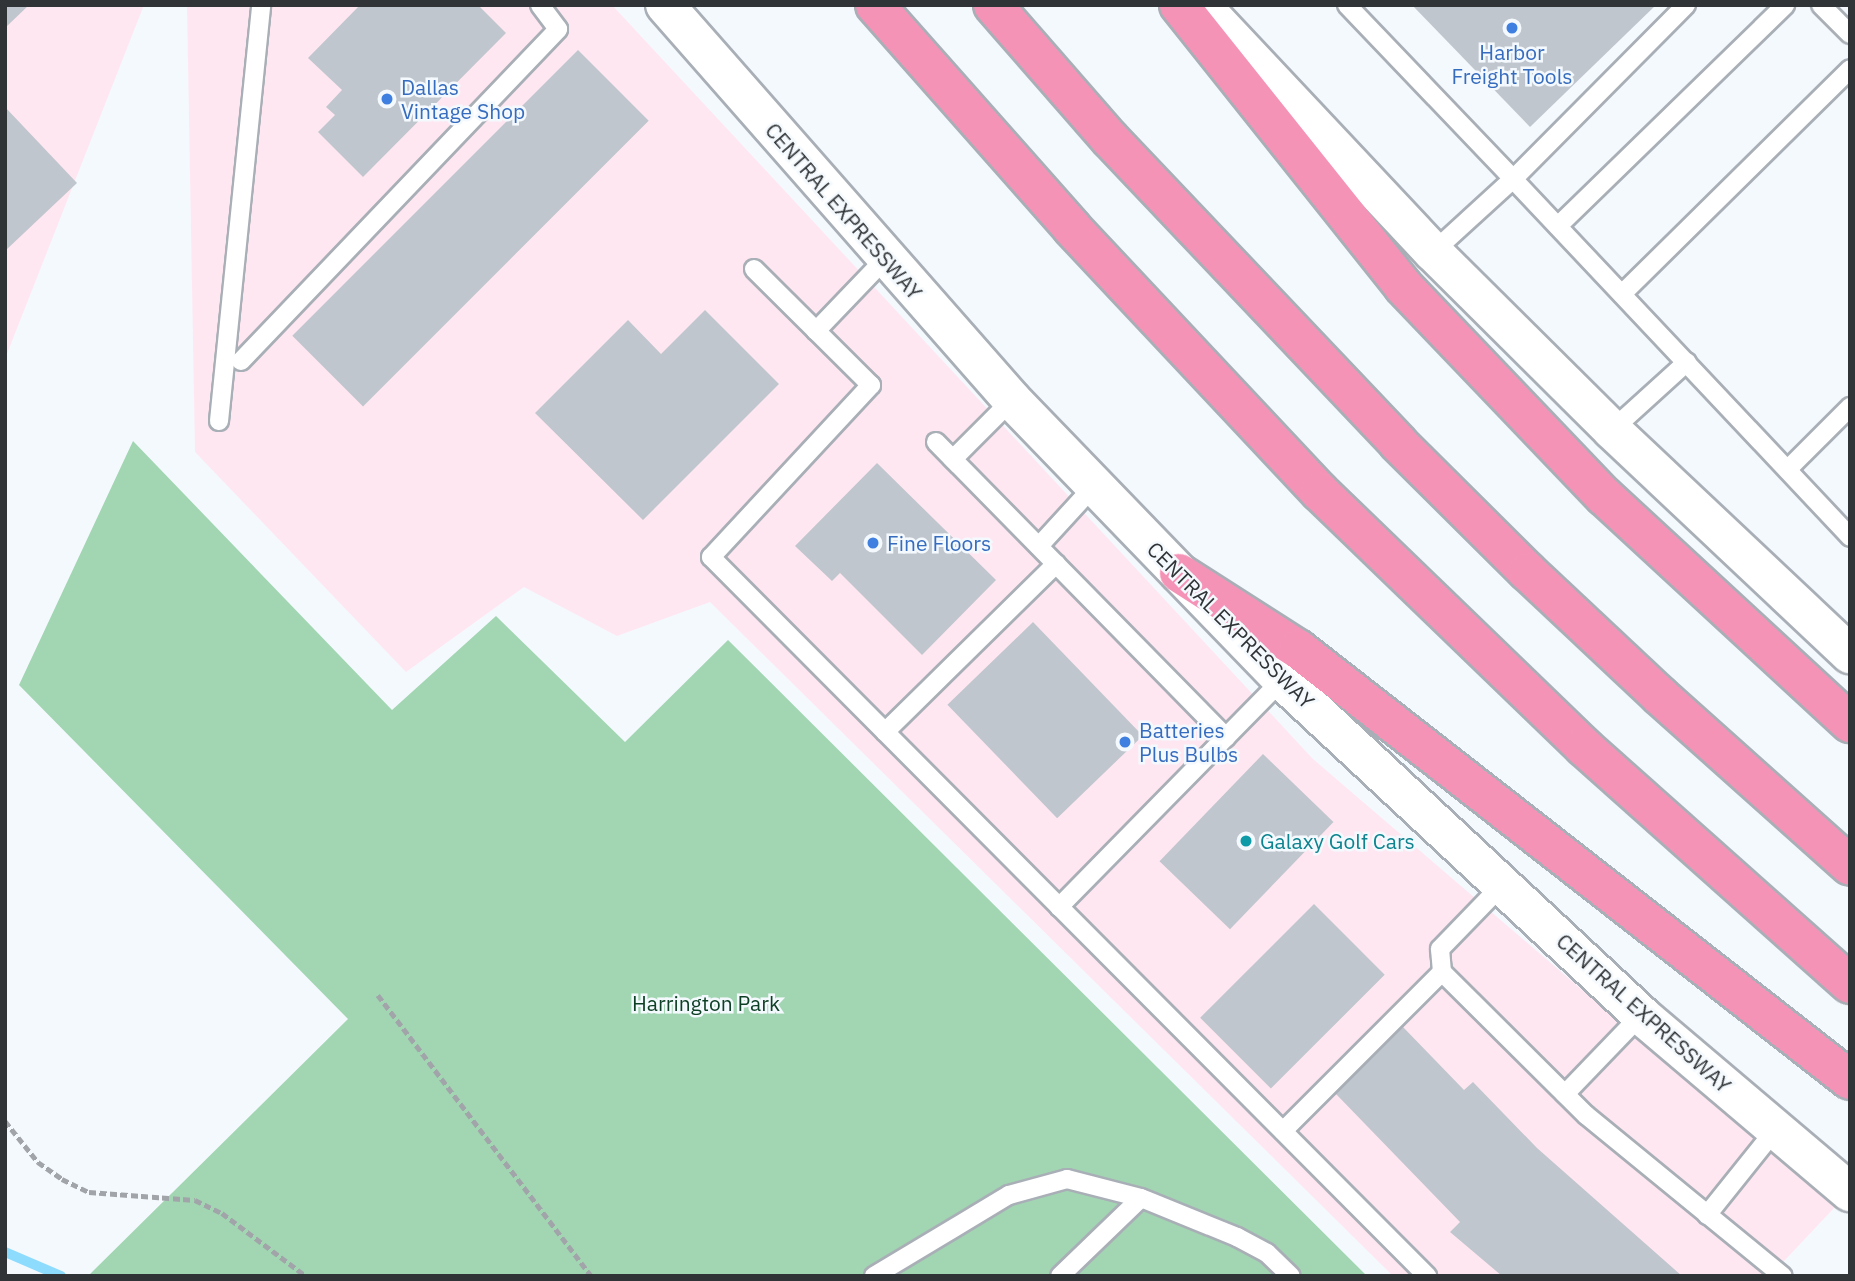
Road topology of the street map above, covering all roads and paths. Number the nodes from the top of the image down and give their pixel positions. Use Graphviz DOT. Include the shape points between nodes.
graph roads {
  1 [pos="261,5"];
  2 [pos="540,5"];
  3 [pos="665,5"];
  4 [pos="876,5"];
  5 [pos="993,5"];
  6 [pos="1179,5"];
  7 [pos="1201,5"];
  8 [pos="1347,5"];
  9 [pos="1686,5"];
  10 [pos="1785,5"];
  11 [pos="1821,5"];
  12 [pos="1850,34"];
  13 [pos="1850,69"];
  14 [pos="1513,178"];
  15 [pos="1558,226"];
  16 [pos="1433,252"];
  17 [pos="885,259"];
  18 [pos="754,269"];
  19 [pos="1622,293"];
  20 [pos="816,331"];
  21 [pos="241,360"];
  22 [pos="1687,362"];
  23 [pos="1012,400"];
  24 [pos="1850,407"];
  25 [pos="219,421"];
  26 [pos="1612,430"];
  27 [pos="936,442"];
  28 [pos="953,459"];
  29 [pos="1788,468"];
  30 [pos="1093,487"];
  31 [pos="1850,537"];
  32 [pos="1038,546"];
  33 [pos="1056,564"];
  34 [pos="1179,573"];
  35 [pos="1850,654"];
  36 [pos="1282,680"];
  37 [pos="1850,723"];
  38 [pos="885,732"];
  39 [pos="1226,737"];
  40 [pos="1850,866"];
  41 [pos="1502,885"];
  42 [pos="1059,907"];
  43 [pos="1443,972"];
  44 [pos="1850,984"];
  45 [pos="378,995"];
  46 [pos="1641,1015"];
  47 [pos="1850,1080"];
  48 [pos="1565,1094"];
  49 [pos="5,1121"];
  50 [pos="1776,1129"];
  51 [pos="1283,1131"];
  52 [pos="1850,1192"];
  53 [pos="1141,1198"];
  54 [pos="1707,1215"];
  55 [pos="1781,1275"];
  56 [pos="306,1276"];
  57 [pos="591,1276"];
  58 [pos="874,1276"];
  59 [pos="1060,1276"];
  60 [pos="1290,1276"];
  61 [pos="1427,1276"];
  1 -- 25 [label="lane"];
  2 -- 21 [label="lane" via="558,29"];
  3 -- 17 [label="main road, CENTRAL EXPRESSWAY"];
  4 -- 44 [label="highway" via="1072,229 1330,502 1594,756"];
  5 -- 40 [label="highway" via="1119,149 1398,443 1548,591"];
  6 -- 37 [label="highway" via="1413,296 1604,496"];
  7 -- 16 [label="main road"];
  8 -- 14 [label="lane"];
  9 -- 14 [label="lane"];
  10 -- 15 [label="lane"];
  11 -- 12 [label="lane"];
  13 -- 19 [label="lane"];
  14 -- 15 [label="lane"];
  14 -- 16 [label="lane"];
  15 -- 19 [label="lane"];
  16 -- 26 [label="main road"];
  17 -- 20 [label="lane"];
  17 -- 23 [label="main road, CENTRAL EXPRESSWAY"];
  18 -- 20 [label="lane"];
  19 -- 22 [label="lane"];
  20 -- 38 [label="lane" via="872,386 711,557"];
  22 -- 26 [label="lane"];
  22 -- 29 [label="lane"];
  23 -- 28 [label="lane"];
  23 -- 30 [label="main road, CENTRAL EXPRESSWAY"];
  24 -- 29 [label="lane"];
  26 -- 35 [label="main road"];
  27 -- 28 [label="lane"];
  28 -- 32 [label="lane"];
  29 -- 31 [label="lane"];
  30 -- 32 [label="lane"];
  30 -- 34 [label="main road, CENTRAL EXPRESSWAY"];
  32 -- 33 [label="lane"];
  33 -- 38 [label="lane"];
  33 -- 39 [label="lane"];
  34 -- 36 [label="main road, CENTRAL EXPRESSWAY"];
  34 -- 47 [label="highway" via="1298,649"];
  36 -- 39 [label="lane"];
  36 -- 41 [label="main road, CENTRAL EXPRESSWAY"];
  38 -- 42 [label="lane"];
  39 -- 42 [label="lane"];
  41 -- 43 [label="lane" via="1440,949"];
  41 -- 46 [label="main road, CENTRAL EXPRESSWAY"];
  42 -- 51 [label="lane"];
  43 -- 48 [label="lane"];
  43 -- 51 [label="lane"];
  45 -- 57 [label="path"];
  46 -- 48 [label="lane"];
  46 -- 50 [label="main road, CENTRAL EXPRESSWAY"];
  48 -- 54 [label="lane"];
  49 -- 56 [label="path" via="38,1162 62,1179 89,1192 195,1200 232,1220"];
  50 -- 52 [label="main road, CENTRAL EXPRESSWAY"];
  50 -- 54 [label="lane"];
  51 -- 61 [label="lane"];
  53 -- 58 [label="lane" via="1066,1179 1009,1195"];
  53 -- 59 [label="lane"];
  53 -- 60 [label="lane" via="1267,1252"];
  54 -- 55 [label="lane"];
}
